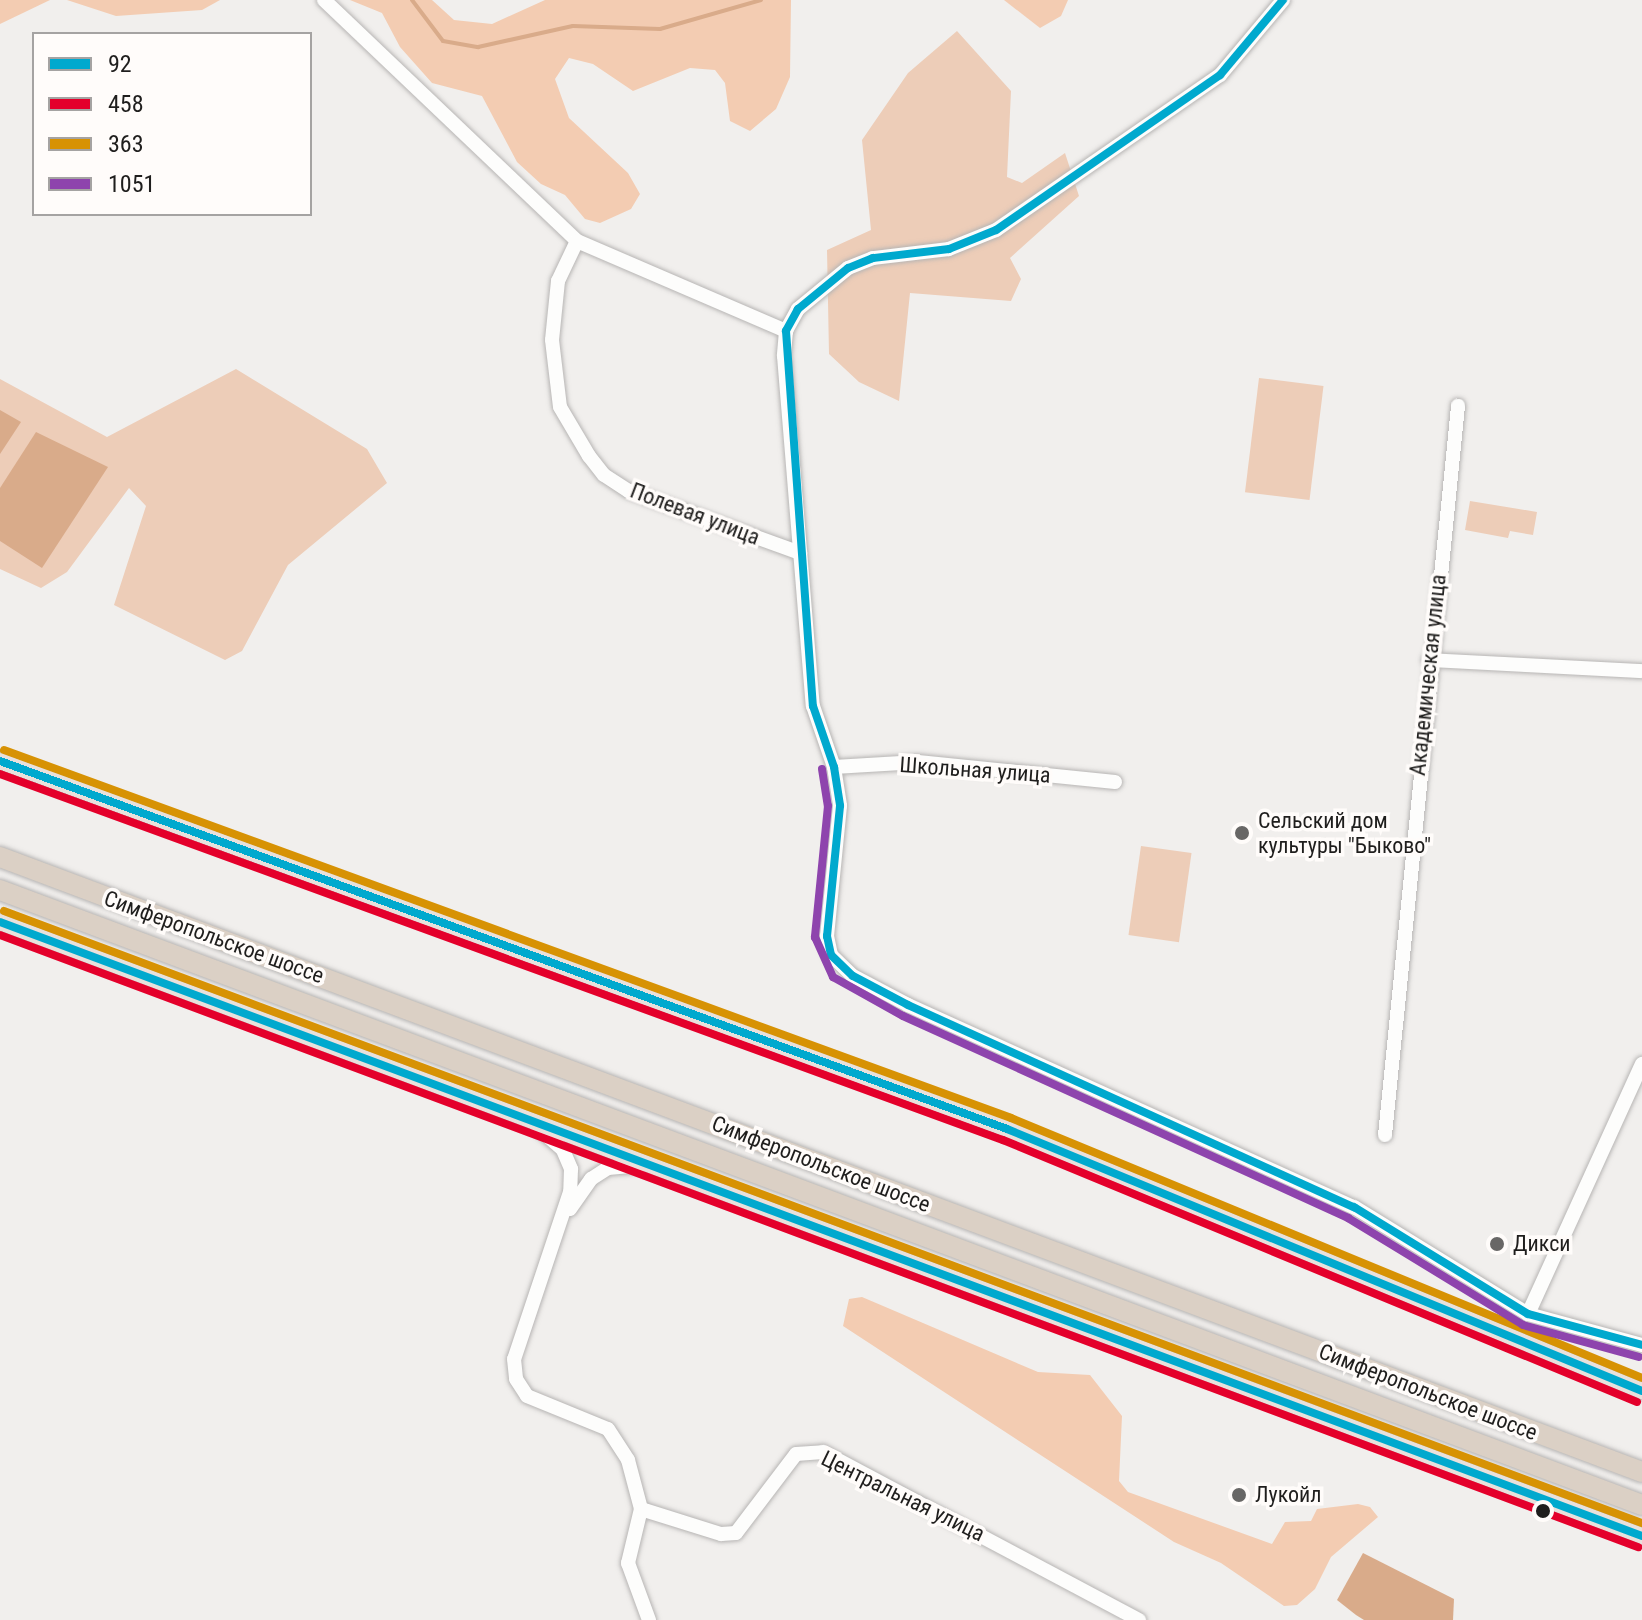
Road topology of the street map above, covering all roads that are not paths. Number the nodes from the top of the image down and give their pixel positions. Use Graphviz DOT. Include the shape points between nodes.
graph roads {
  1 [pos="324,0"];
  2 [pos="1283,0"];
  3 [pos="577,241"];
  4 [pos="786,331"];
  5 [pos="1458,406"];
  6 [pos="800,553"];
  7 [pos="1429,660"];
  8 [pos="1642,671"];
  9 [pos="0,761"];
  10 [pos="834,767"];
  11 [pos="1115,782"];
  12 [pos="0,857"];
  13 [pos="0,890"];
  14 [pos="0,922"];
  15 [pos="1642,1064"];
  16 [pos="518,1114"];
  17 [pos="1385,1135"];
  18 [pos="661,1166"];
  19 [pos="564,1219"];
  20 [pos="1528,1314"];
  21 [pos="1642,1345"];
  22 [pos="1642,1391"];
  23 [pos="1642,1472"];
  24 [pos="1642,1505"];
  25 [pos="641,1509"];
  26 [pos="1642,1536"];
  27 [pos="649,1620"];
  28 [pos="1139,1620"];
  1 -- 3 [label="street"];
  2 -- 4 [label="street" via="1220,75 996,230 949,249 873,258 848,268 798,309"];
  3 -- 4 [label="street"];
  3 -- 6 [label="street, Полевая улица" via="558,281 552,340 560,407 589,456 604,475 629,491"];
  4 -- 6 [label="street"];
  5 -- 7 [label="street, Академическая улица"];
  6 -- 10 [label="street" via="813,706"];
  7 -- 8 [label="street"];
  7 -- 17 [label="street, Академическая улица"];
  9 -- 22 [label="main road" via="1007,1129"];
  10 -- 11 [label="street, Школьная улица" via="918,762"];
  10 -- 20 [label="street" via="840,806 827,936 840,967 908,1005 1354,1207"];
  12 -- 23 [label="highway, Симферопольское шоссе"];
  13 -- 24 [label="highway, Симферопольское шоссе"];
  14 -- 16 [label="main road"];
  15 -- 20 [label="street"];
  16 -- 18 [label="main road"];
  16 -- 19 [label="street" via="563,1150 571,1169"];
  18 -- 19 [label="street" via="608,1168 591,1179"];
  18 -- 26 [label="main road"];
  19 -- 25 [label="street" via="514,1359 516,1379 527,1396 608,1429 628,1460"];
  20 -- 21 [label="street"];
  25 -- 27 [label="street" via="628,1563"];
  25 -- 28 [label="street, Центральная улица" via="721,1534 736,1533 796,1454 823,1452"];
}
